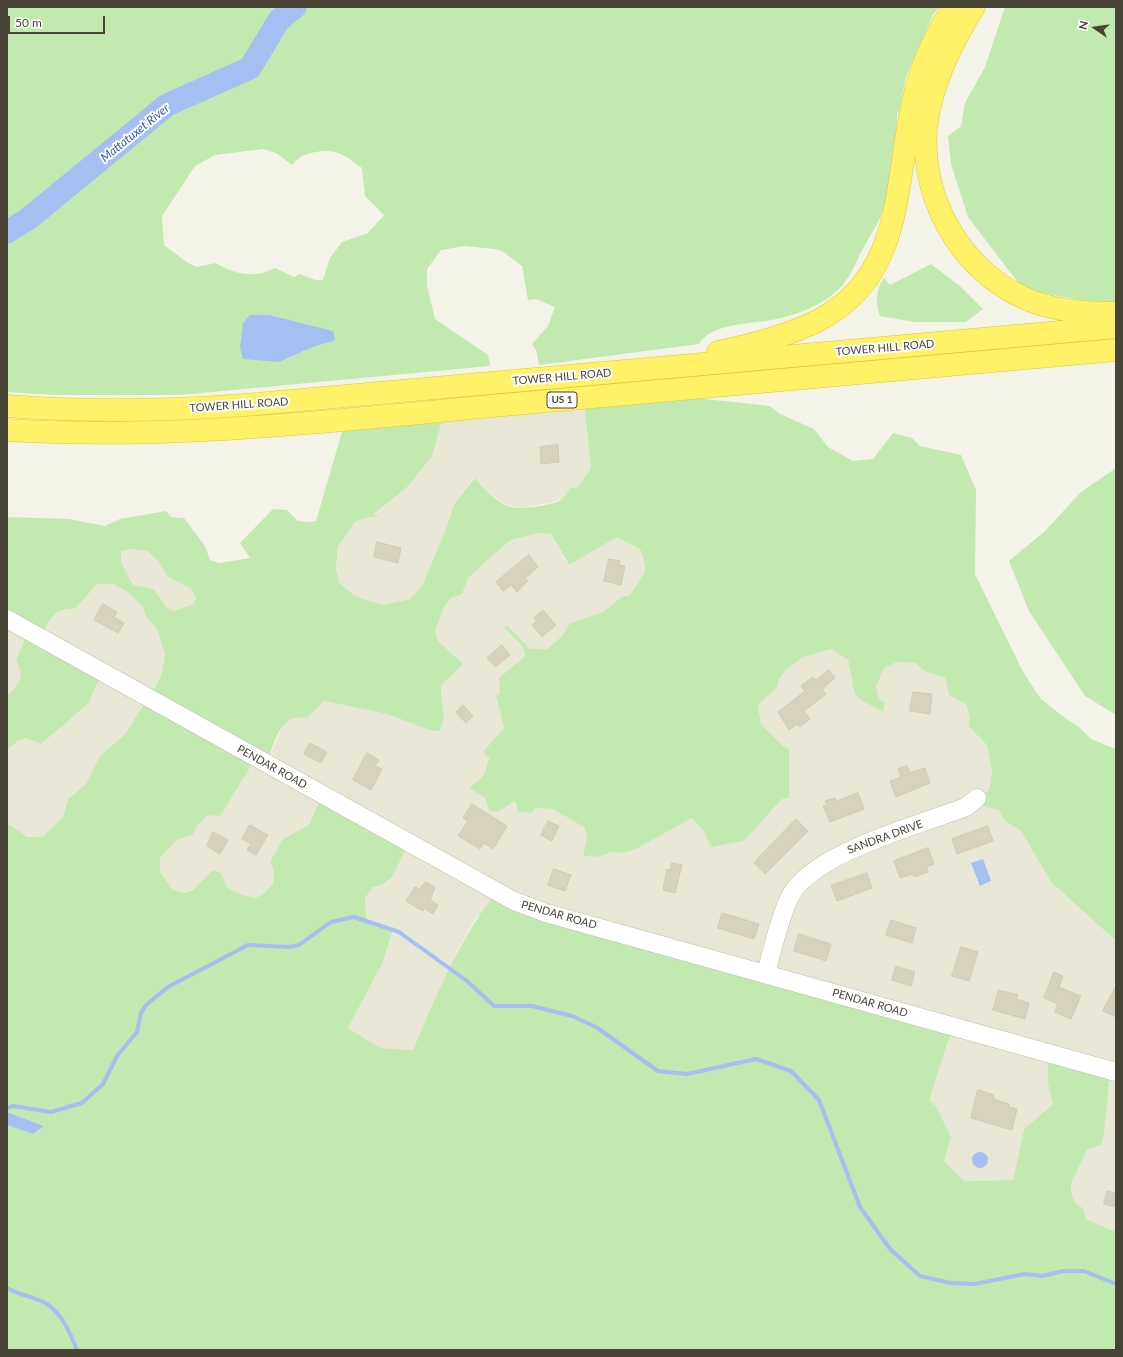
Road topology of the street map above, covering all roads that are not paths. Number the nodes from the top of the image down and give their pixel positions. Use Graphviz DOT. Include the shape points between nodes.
graph roads {
  1 [pos="954,7"];
  2 [pos="974,7"];
  3 [pos="1116,313"];
  4 [pos="1116,327"];
  5 [pos="1116,350"];
  6 [pos="599,374"];
  7 [pos="7,406"];
  8 [pos="7,430"];
  9 [pos="7,619"];
  10 [pos="977,798"];
  11 [pos="766,973"];
  12 [pos="1116,1072"];
  1 -- 6 [label="highway" via="933,43 914,98 896,209 888,240 874,269 855,293 820,320 777,337 722,351"];
  2 -- 3 [label="highway" via="941,68 927,122 928,171 943,217 957,241 974,262 1014,293 1060,309"];
  4 -- 6 [label="highway, TOWER HILL ROAD / US 1"];
  5 -- 8 [label="highway, TOWER HILL ROAD / US 1" via="413,414 240,427 97,434"];
  6 -- 7 [label="highway, TOWER HILL ROAD / US 1" via="198,408 102,411"];
  9 -- 11 [label="street, PENDAR ROAD" via="514,901 546,913"];
  10 -- 11 [label="street, SANDRA DRIVE" via="966,807 847,850 805,876 792,893"];
  11 -- 12 [label="street, PENDAR ROAD"];
}
